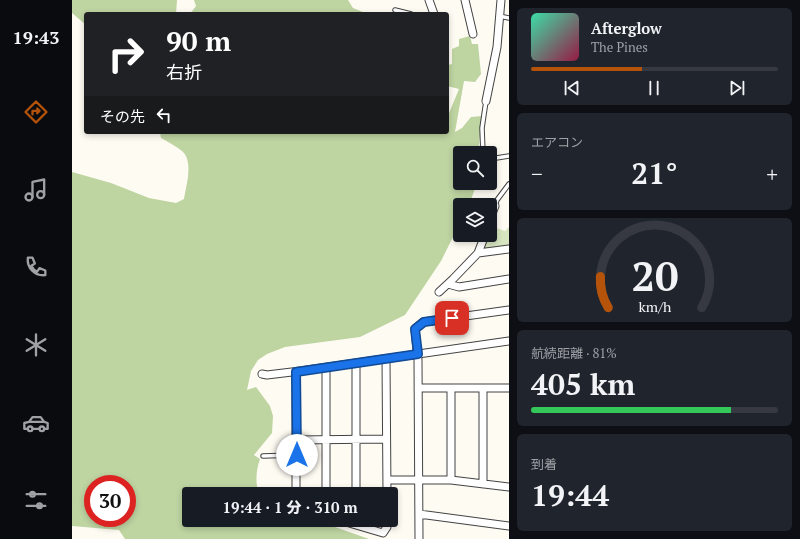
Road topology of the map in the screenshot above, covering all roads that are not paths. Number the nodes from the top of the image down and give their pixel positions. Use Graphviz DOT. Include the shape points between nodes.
graph roads {
  1 [pos="429,0"];
  2 [pos="465,0"];
  3 [pos="501,0"];
  4 [pos="395,10"];
  5 [pos="403,12"];
  6 [pos="433,12"];
  7 [pos="499,16"];
  8 [pos="509,18"];
  9 [pos="474,34"];
  10 [pos="486,101"];
  11 [pos="483,146"];
  12 [pos="509,156"];
  13 [pos="497,157"];
  14 [pos="509,184"];
  15 [pos="497,200"];
  16 [pos="482,242"];
  17 [pos="509,249"];
  18 [pos="478,253"];
  19 [pos="509,279"];
  20 [pos="448,284"];
  21 [pos="439,292"];
  22 [pos="509,310"];
  23 [pos="509,341"];
  24 [pos="418,354"];
  25 [pos="386,359"];
  26 [pos="356,364"];
  27 [pos="326,368"];
  28 [pos="296,372"];
  29 [pos="262,374"];
  30 [pos="418,388"];
  31 [pos="483,388"];
  32 [pos="509,388"];
  33 [pos="451,389"];
  34 [pos="386,439"];
  35 [pos="297,440"];
  36 [pos="326,440"];
  37 [pos="356,440"];
  38 [pos="297,455"];
  39 [pos="263,456"];
  40 [pos="418,479"];
  41 [pos="387,480"];
  42 [pos="451,480"];
  43 [pos="483,484"];
  44 [pos="296,487"];
  45 [pos="326,487"];
  46 [pos="356,487"];
  47 [pos="387,487"];
  48 [pos="509,487"];
  49 [pos="419,514"];
  50 [pos="509,526"];
  51 [pos="367,527"];
  52 [pos="387,527"];
  53 [pos="419,539"];
  1 -- 6 [label="street"];
  2 -- 9 [label="street"];
  3 -- 7 [label="street"];
  4 -- 5 [label="lane"];
  7 -- 8 [label="lane"];
  7 -- 10 [label="street" via="497,47"];
  10 -- 11 [label="lane" via="482,128"];
  12 -- 13 [label="lane"];
  14 -- 15 [label="lane"];
  16 -- 18 [label="street"];
  17 -- 18 [label="street"];
  18 -- 20 [label="street"];
  19 -- 20 [label="street" via="459,287"];
  20 -- 21 [label="street"];
  22 -- 24 [label="street" via="424,322 415,329"];
  23 -- 24 [label="street"];
  24 -- 25 [label="street"];
  24 -- 30 [label="street"];
  25 -- 26 [label="street"];
  25 -- 34 [label="street"];
  26 -- 27 [label="street"];
  26 -- 37 [label="street"];
  27 -- 28 [label="street"];
  27 -- 36 [label="street"];
  28 -- 29 [label="street"];
  28 -- 35 [label="street"];
  30 -- 33 [label="street"];
  30 -- 40 [label="street"];
  31 -- 32 [label="street"];
  31 -- 33 [label="street"];
  31 -- 43 [label="street"];
  33 -- 42 [label="street"];
  34 -- 37 [label="street"];
  34 -- 41 [label="street"];
  35 -- 36 [label="street"];
  35 -- 38 [label="street"];
  36 -- 37 [label="street"];
  36 -- 45 [label="street"];
  37 -- 46 [label="street"];
  38 -- 39 [label="lane"];
  38 -- 44 [label="street"];
  40 -- 41 [label="street"];
  40 -- 42 [label="street"];
  40 -- 49 [label="street"];
  41 -- 47 [label="street"];
  42 -- 43 [label="street"];
  43 -- 48 [label="street"];
  49 -- 50 [label="street"];
  49 -- 53 [label="street"];
  51 -- 52 [label="street" via="384,533"];
}
